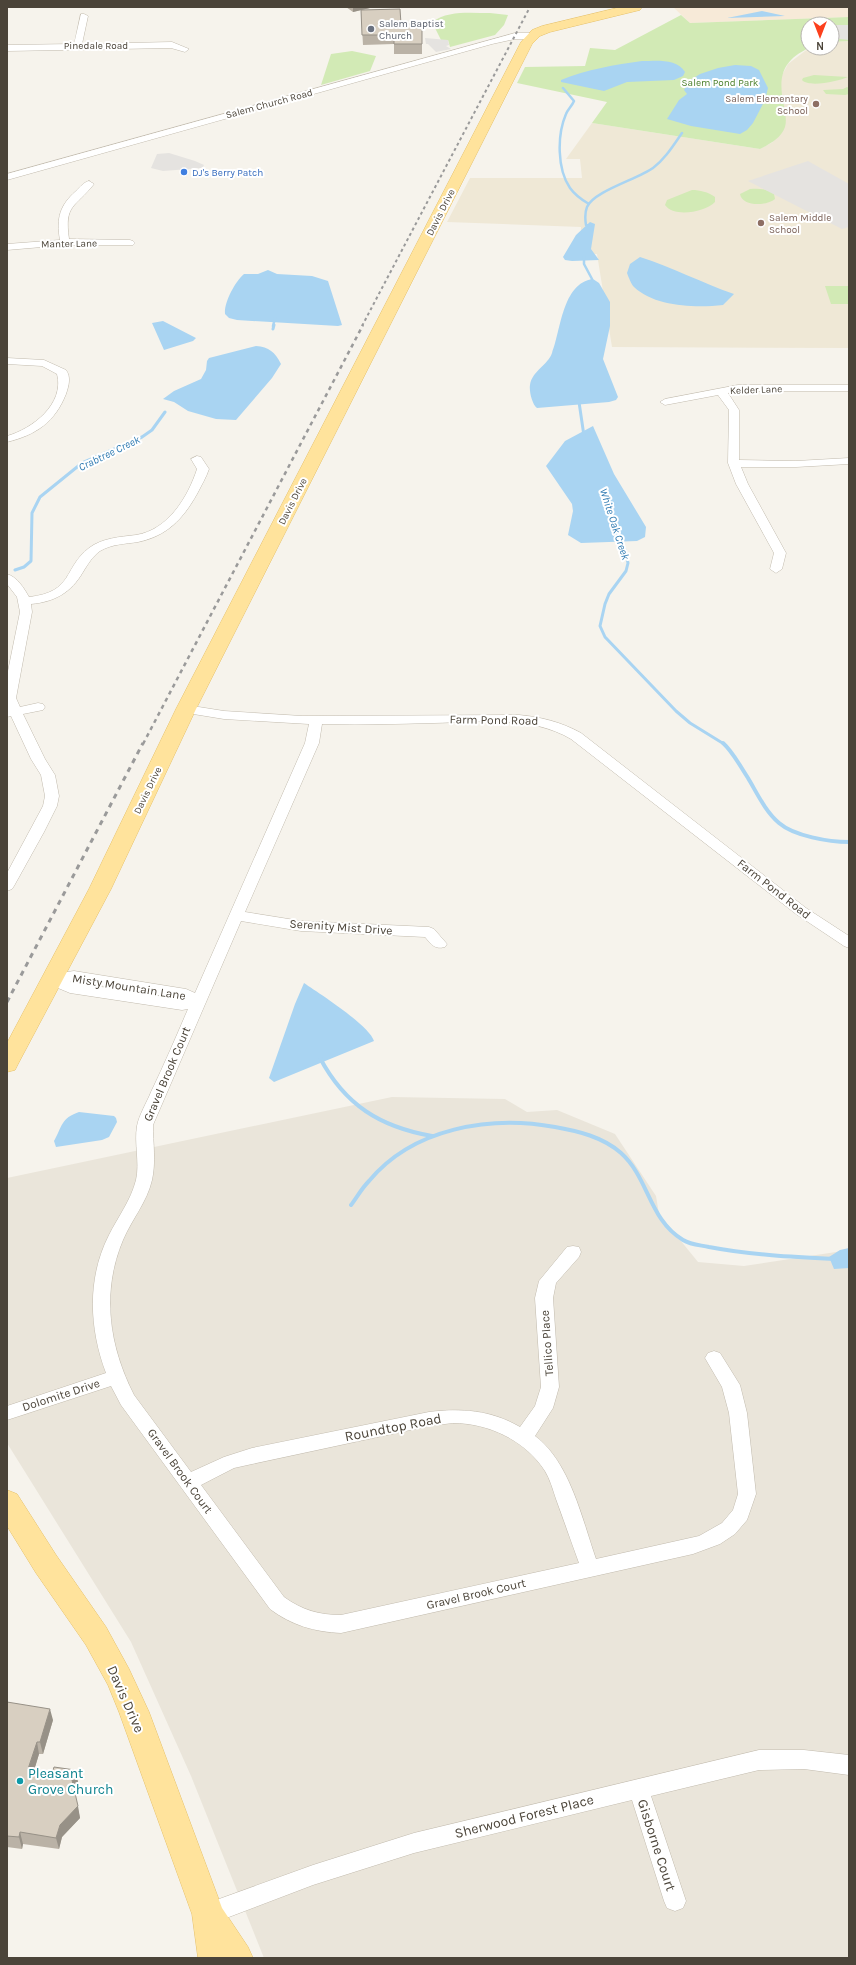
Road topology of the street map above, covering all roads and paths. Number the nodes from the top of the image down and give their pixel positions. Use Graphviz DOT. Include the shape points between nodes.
graph roads {
  1 [pos="636,7"];
  2 [pos="84,16"];
  3 [pos="533,36"];
  4 [pos="78,45"];
  5 [pos="7,48"];
  6 [pos="185,49"];
  7 [pos="7,177"];
  8 [pos="89,184"];
  9 [pos="65,242"];
  10 [pos="130,243"];
  11 [pos="7,247"];
  12 [pos="7,361"];
  13 [pos="849,388"];
  14 [pos="722,391"];
  15 [pos="665,402"];
  16 [pos="7,439"];
  17 [pos="197,459"];
  18 [pos="849,461"];
  19 [pos="734,463"];
  20 [pos="776,569"];
  21 [pos="7,578"];
  22 [pos="26,601"];
  23 [pos="10,677"];
  24 [pos="38,707"];
  25 [pos="186,709"];
  26 [pos="11,712"];
  27 [pos="316,720"];
  28 [pos="7,886"];
  29 [pos="237,916"];
  30 [pos="849,943"];
  31 [pos="440,944"];
  32 [pos="51,979"];
  33 [pos="198,1002"];
  34 [pos="7,1064"];
  35 [pos="573,1252"];
  36 [pos="714,1358"];
  37 [pos="115,1377"];
  38 [pos="7,1413"];
  39 [pos="523,1436"];
  40 [pos="189,1482"];
  41 [pos="7,1502"];
  42 [pos="590,1568"];
  43 [pos="849,1765"];
  44 [pos="638,1788"];
  45 [pos="676,1901"];
  46 [pos="208,1914"];
  47 [pos="214,1958"];
  48 [pos="237,1958"];
  1 -- 3 [label="main road" via="555,26"];
  2 -- 4 [label="street"];
  3 -- 7 [label="street, Salem Church Road" via="515,36 484,44"];
  3 -- 25 [label="main road, Davis Drive" via="524,48"];
  4 -- 5 [label="street, Pinedale Road"];
  4 -- 6 [label="street, Pinedale Road" via="172,45"];
  8 -- 9 [label="street" via="71,201 64,212 61,222"];
  9 -- 10 [label="street, Manter Lane"];
  9 -- 11 [label="street, Manter Lane"];
  12 -- 16 [label="street" via="44,362 62,372 64,380 60,399 49,417 32,430"];
  13 -- 14 [label="street, Kelder Lane" via="748,388"];
  14 -- 15 [label="street, Kelder Lane"];
  14 -- 19 [label="street" via="734,410"];
  17 -- 22 [label="street" via="203,469 201,475 177,518 168,526 152,535 115,541 97,548 88,555 74,578 60,592 44,599"];
  18 -- 19 [label="street" via="796,464"];
  19 -- 20 [label="street" via="742,484 780,553"];
  21 -- 22 [label="street" via="18,588"];
  22 -- 23 [label="street" via="26,620"];
  23 -- 26 [label="street"];
  24 -- 26 [label="street"];
  25 -- 27 [label="street, Farm Pond Road"];
  25 -- 32 [label="main road, Davis Drive" via="100,889"];
  26 -- 28 [label="street" via="48,775 52,796 40,826"];
  27 -- 29 [label="street, Gravel Brook Court" via="312,743"];
  27 -- 30 [label="street, Farm Pond Road" via="497,718 544,721 562,727 602,755 801,911"];
  29 -- 31 [label="street, Serenity Mist Drive" via="301,926 429,932"];
  29 -- 33 [label="street, Gravel Brook Court"];
  32 -- 33 [label="street, Misty Mountain Lane" via="70,988 182,1005"];
  32 -- 34 [label="main road, Davis Drive"];
  33 -- 37 [label="street, Gravel Brook Court" via="145,1125 142,1186 108,1259 102,1290 101,1319"];
  35 -- 39 [label="street, Tellico Place" via="548,1281 544,1298 550,1387 539,1419"];
  36 -- 42 [label="street, Gravel Brook Court" via="731,1385 738,1413 747,1494 745,1506 739,1517 722,1535 708,1541"];
  37 -- 38 [label="street, Dolomite Drive"];
  37 -- 40 [label="street, Gravel Brook Court" via="127,1400"];
  39 -- 40 [label="street, Roundtop Road" via="475,1418 455,1416 429,1419 230,1462"];
  39 -- 42 [label="street, Roundtop Road" via="551,1465"];
  40 -- 42 [label="street, Gravel Brook Court" via="277,1602 288,1612 304,1620 323,1624 358,1621"];
  41 -- 46 [label="main road, Davis Drive" via="96,1636 119,1678 134,1712"];
  43 -- 44 [label="street, Sherwood Forest Place" via="792,1758 759,1760"];
  44 -- 45 [label="street, Gisborne Court"];
  44 -- 46 [label="street, Sherwood Forest Place" via="414,1843 314,1875"];
  46 -- 47 [label="main road, Davis Drive"];
  46 -- 48 [label="main road, Davis Drive"];
}
